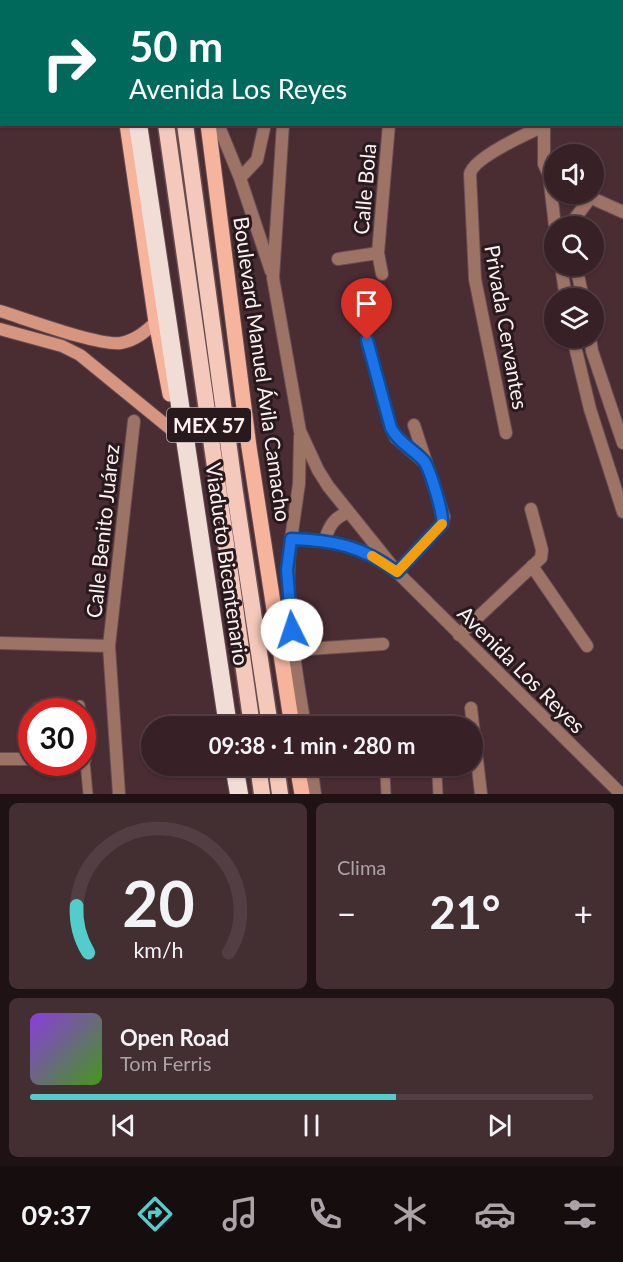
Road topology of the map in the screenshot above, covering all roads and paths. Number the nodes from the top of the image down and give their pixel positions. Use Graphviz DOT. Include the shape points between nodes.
graph roads {
  1 [pos="127,126"];
  2 [pos="138,126"];
  3 [pos="166,126"];
  4 [pos="185,126"];
  5 [pos="208,126"];
  6 [pos="219,126"];
  7 [pos="265,126"];
  8 [pos="283,126"];
  9 [pos="389,126"];
  10 [pos="542,126"];
  11 [pos="544,126"];
  12 [pos="544,144"];
  13 [pos="240,178"];
  14 [pos="604,203"];
  15 [pos="623,212"];
  16 [pos="378,253"];
  17 [pos="338,259"];
  18 [pos="381,274"];
  19 [pos="273,278"];
  20 [pos="0,311"];
  21 [pos="156,322"];
  22 [pos="0,329"];
  23 [pos="367,340"];
  24 [pos="575,348"];
  25 [pos="592,348"];
  26 [pos="134,421"];
  27 [pos="414,425"];
  28 [pos="300,431"];
  29 [pos="506,433"];
  30 [pos="178,435"];
  31 [pos="623,443"];
  32 [pos="425,462"];
  33 [pos="531,509"];
  34 [pos="349,512"];
  35 [pos="623,512"];
  36 [pos="291,539"];
  37 [pos="326,540"];
  38 [pos="532,566"];
  39 [pos="397,572"];
  40 [pos="459,635"];
  41 [pos="0,643"];
  42 [pos="383,644"];
  43 [pos="109,646"];
  44 [pos="587,646"];
  45 [pos="293,650"];
  46 [pos="471,708"];
  47 [pos="220,716"];
  48 [pos="227,716"];
  49 [pos="251,716"];
  50 [pos="269,716"];
  51 [pos="290,716"];
  52 [pos="303,716"];
  53 [pos="0,759"];
  54 [pos="18,759"];
  55 [pos="86,776"];
  56 [pos="230,776"];
  57 [pos="236,776"];
  58 [pos="260,776"];
  59 [pos="278,776"];
  60 [pos="299,776"];
  61 [pos="313,776"];
  62 [pos="385,776"];
  63 [pos="437,776"];
  64 [pos="88,794"];
  65 [pos="119,794"];
  66 [pos="232,794"];
  67 [pos="238,794"];
  68 [pos="262,794"];
  69 [pos="280,794"];
  70 [pos="302,794"];
  71 [pos="315,794"];
  72 [pos="386,794"];
  73 [pos="438,794"];
  74 [pos="481,794"];
  75 [pos="621,794"];
  1 -- 21 [label="main road"];
  2 -- 48 [label="highway, Viaducto Bicentenario"];
  3 -- 49 [label="highway, MEX 57"];
  4 -- 50 [label="highway, Boulevard Manuel Ávila Camacho / MEX 57"];
  5 -- 51 [label="main road, Boulevard Manuel Ávila Camacho" via="249,447"];
  6 -- 13 [label="street"];
  7 -- 13 [label="street" via="257,160"];
  8 -- 19 [label="street, Avenida Los Reyes"];
  9 -- 16 [label="street, Calle Bola"];
  10 -- 29 [label="street, Privada Cervantes" via="473,166 470,174 474,269"];
  11 -- 12 [label="street"];
  13 -- 19 [label="street"];
  14 -- 15 [label="street"];
  16 -- 17 [label="street, Calle Bola"];
  16 -- 18 [label="street"];
  19 -- 28 [label="street, Avenida Los Reyes"];
  20 -- 21 [label="main road" via="77,335 119,343 143,334"];
  21 -- 30 [label="main road"];
  22 -- 30 [label="main road" via="80,355"];
  23 -- 32 [label="street" via="391,428 396,438"];
  24 -- 35 [label="street"];
  25 -- 31 [label="street"];
  26 -- 43 [label="street, Calle Benito Juárez"];
  27 -- 32 [label="street"];
  28 -- 34 [label="street, Avenida Los Reyes" via="323,478"];
  28 -- 36 [label="street, Boulevard Manuel Ávila Camacho" via="299,484"];
  30 -- 47 [label="main road"];
  32 -- 39 [label="street" via="442,511 442,524"];
  33 -- 38 [label="street" via="542,554"];
  34 -- 37 [label="street" via="333,521"];
  34 -- 39 [label="street, Avenida Los Reyes"];
  36 -- 37 [label="street, Avenida Los Reyes"];
  36 -- 45 [label="street, Boulevard Manuel Ávila Camacho" via="287,570"];
  37 -- 39 [label="street, Avenida Los Reyes" via="368,554"];
  38 -- 40 [label="street"];
  38 -- 44 [label="street"];
  39 -- 40 [label="street, Avenida Los Reyes"];
  40 -- 75 [label="street, Avenida Los Reyes"];
  41 -- 43 [label="street, Calle Benito Juárez"];
  42 -- 45 [label="street"];
  43 -- 65 [label="street, Calle Benito Juárez"];
  45 -- 52 [label="street, Boulevard Manuel Ávila Camacho"];
  46 -- 74 [label="street"];
  53 -- 54 [label="street"];
  55 -- 64 [label="street"];
  56 -- 66 [label="main road"];
  57 -- 67 [label="highway"];
  58 -- 68 [label="highway"];
  59 -- 69 [label="highway"];
  60 -- 70 [label="main road"];
  61 -- 71 [label="street"];
  62 -- 72 [label="street"];
  63 -- 73 [label="street"];
}
